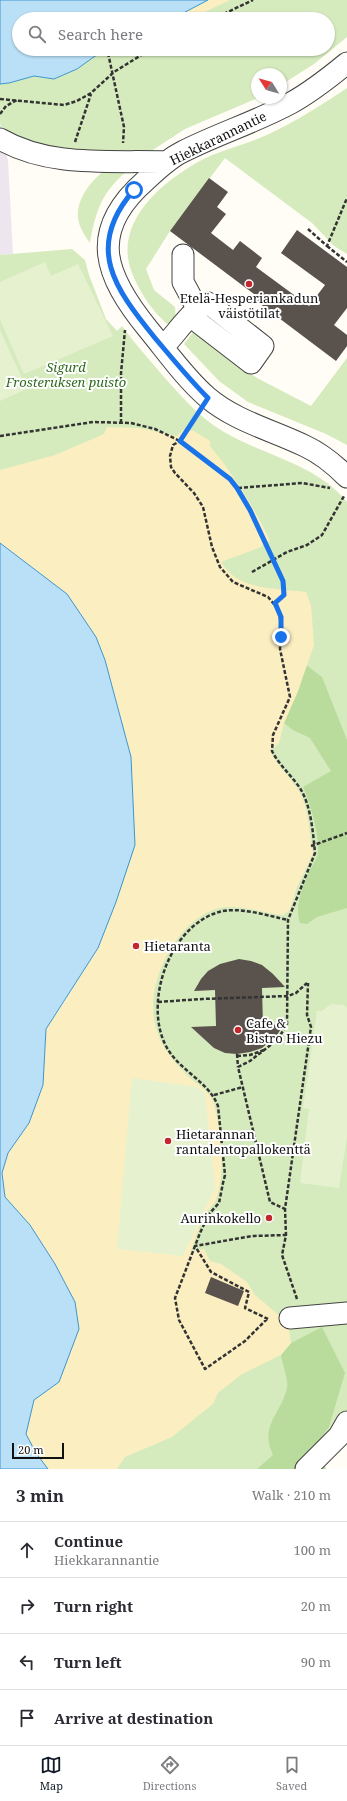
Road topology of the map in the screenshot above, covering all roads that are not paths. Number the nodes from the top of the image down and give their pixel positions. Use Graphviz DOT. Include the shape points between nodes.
graph roads {
  1 [pos="347,63"];
  2 [pos="0,139"];
  3 [pos="166,162"];
  4 [pos="183,255"];
  5 [pos="162,347"];
  6 [pos="339,487"];
  7 [pos="347,1312"];
  8 [pos="298,1318"];
  9 [pos="347,1422"];
  10 [pos="306,1469"];
  1 -- 3 [label="street, Hiekkarannantie" via="291,103 180,153"];
  2 -- 3 [label="street" via="10,145 54,159"];
  3 -- 5 [label="street, Hiekkarannantie" via="123,203 110,230 108,249 111,269 118,287 132,310"];
  4 -- 5 [label="street" via="183,282 194,312"];
  5 -- 6 [label="street, Hiekkarannantie" via="208,398 236,417 305,446 325,459"];
  7 -- 8 [label="street"];
  9 -- 10 [label="street" via="340,1436"];
}
